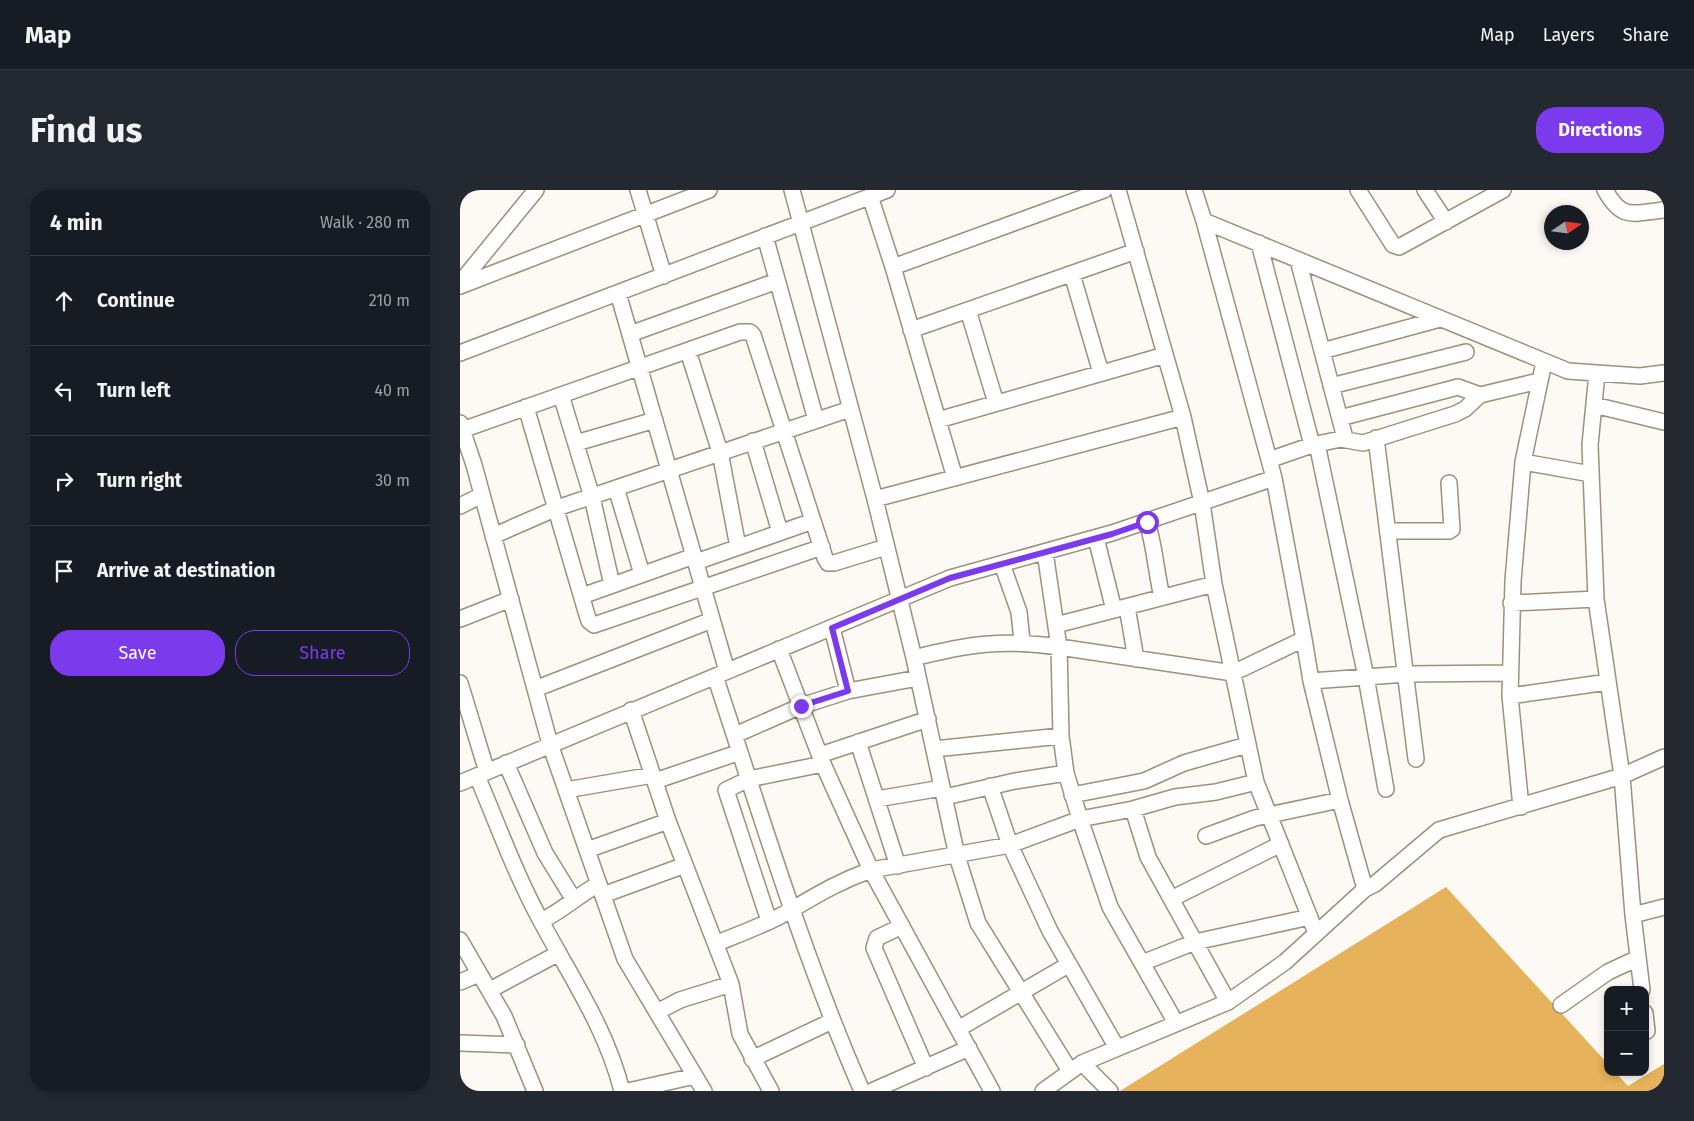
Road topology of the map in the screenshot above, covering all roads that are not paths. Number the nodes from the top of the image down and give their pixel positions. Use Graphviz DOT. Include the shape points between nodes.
graph roads {
  1 [pos="536,190"];
  2 [pos="638,190"];
  3 [pos="709,190"];
  4 [pos="792,190"];
  5 [pos="886,190"];
  6 [pos="1104,190"];
  7 [pos="1118,190"];
  8 [pos="1194,190"];
  9 [pos="1358,190"];
  10 [pos="1425,190"];
  11 [pos="1503,190"];
  12 [pos="1605,190"];
  13 [pos="870,196"];
  14 [pos="1478,196"];
  15 [pos="1664,210"];
  16 [pos="645,214"];
  17 [pos="1204,221"];
  18 [pos="800,222"];
  19 [pos="1446,222"];
  20 [pos="765,236"];
  21 [pos="1258,243"];
  22 [pos="1136,252"];
  23 [pos="1298,260"];
  24 [pos="893,267"];
  25 [pos="1072,274"];
  26 [pos="664,276"];
  27 [pos="777,281"];
  28 [pos="460,284"];
  29 [pos="618,293"];
  30 [pos="968,310"];
  31 [pos="1440,319"];
  32 [pos="911,330"];
  33 [pos="630,334"];
  34 [pos="688,351"];
  35 [pos="1322,351"];
  36 [pos="1466,352"];
  37 [pos="460,353"];
  38 [pos="1165,355"];
  39 [pos="1544,362"];
  40 [pos="640,367"];
  41 [pos="1101,373"];
  42 [pos="1598,373"];
  43 [pos="1664,373"];
  44 [pos="1539,381"];
  45 [pos="1331,386"];
  46 [pos="561,395"];
  47 [pos="1480,395"];
  48 [pos="996,403"];
  49 [pos="1594,405"];
  50 [pos="526,407"];
  51 [pos="850,409"];
  52 [pos="1183,416"];
  53 [pos="1340,418"];
  54 [pos="655,420"];
  55 [pos="816,420"];
  56 [pos="938,420"];
  57 [pos="1664,422"];
  58 [pos="461,426"];
  59 [pos="784,431"];
  60 [pos="1345,438"];
  61 [pos="1376,438"];
  62 [pos="753,441"];
  63 [pos="576,443"];
  64 [pos="1315,445"];
  65 [pos="720,452"];
  66 [pos="1269,460"];
  67 [pos="1523,462"];
  68 [pos="669,469"];
  69 [pos="1591,474"];
  70 [pos="955,478"];
  71 [pos="1274,478"];
  72 [pos="1449,483"];
  73 [pos="616,488"];
  74 [pos="482,495"];
  75 [pos="592,497"];
  76 [pos="875,499"];
  77 [pos="1202,502"];
  78 [pos="460,506"];
  79 [pos="557,508"];
  80 [pos="813,521"];
  81 [pos="1147,522"];
  82 [pos="1388,531"];
  83 [pos="780,532"];
  84 [pos="494,536"];
  85 [pos="1096,538"];
  86 [pos="738,547"];
  87 [pos="822,547"];
  88 [pos="886,547"];
  89 [pos="1045,552"];
  90 [pos="695,559"];
  91 [pos="1002,564"];
  92 [pos="642,574"];
  93 [pos="1214,584"];
  94 [pos="612,585"];
  95 [pos="703,588"];
  96 [pos="582,596"];
  97 [pos="1162,598"];
  98 [pos="510,599"];
  99 [pos="1596,599"];
  100 [pos="899,600"];
  101 [pos="1511,603"];
  102 [pos="1121,608"];
  103 [pos="460,619"];
  104 [pos="712,620"];
  105 [pos="1056,625"];
  106 [pos="832,628"];
  107 [pos="1304,639"];
  108 [pos="1022,642"];
  109 [pos="1059,647"];
  110 [pos="778,650"];
  111 [pos="914,658"];
  112 [pos="1136,659"];
  113 [pos="721,673"];
  114 [pos="1233,673"];
  115 [pos="1510,673"];
  116 [pos="1406,674"];
  117 [pos="918,678"];
  118 [pos="1366,678"];
  119 [pos="1311,681"];
  120 [pos="1608,682"];
  121 [pos="460,683"];
  122 [pos="535,689"];
  123 [pos="848,691"];
  124 [pos="1510,696"];
  125 [pos="462,700"];
  126 [pos="801,706"];
  127 [pos="632,710"];
  128 [pos="928,720"];
  129 [pos="735,735"];
  130 [pos="1061,736"];
  131 [pos="858,742"];
  132 [pos="550,744"];
  133 [pos="1247,744"];
  134 [pos="934,749"];
  135 [pos="740,752"];
  136 [pos="1664,758"];
  137 [pos="1416,759"];
  138 [pos="822,760"];
  139 [pos="506,763"];
  140 [pos="1066,773"];
  141 [pos="482,774"];
  142 [pos="1622,776"];
  143 [pos="654,778"];
  144 [pos="749,779"];
  145 [pos="1256,782"];
  146 [pos="460,783"];
  147 [pos="990,786"];
  148 [pos="1386,789"];
  149 [pos="566,790"];
  150 [pos="944,792"];
  151 [pos="1072,795"];
  152 [pos="877,799"];
  153 [pos="1340,800"];
  154 [pos="1521,807"];
  155 [pos="1133,809"];
  156 [pos="1269,816"];
  157 [pos="1080,819"];
  158 [pos="668,821"];
  159 [pos="1206,836"];
  160 [pos="1281,844"];
  161 [pos="1010,845"];
  162 [pos="587,850"];
  163 [pos="957,856"];
  164 [pos="685,865"];
  165 [pos="898,866"];
  166 [pos="871,870"];
  167 [pos="1365,889"];
  168 [pos="601,890"];
  169 [pos="1171,899"];
  170 [pos="574,900"];
  171 [pos="1664,907"];
  172 [pos="791,910"];
  173 [pos="1633,915"];
  174 [pos="1310,917"];
  175 [pos="769,921"];
  176 [pos="541,922"];
  177 [pos="902,926"];
  178 [pos="1316,933"];
  179 [pos="460,940"];
  180 [pos="1195,942"];
  181 [pos="717,944"];
  182 [pos="559,953"];
  183 [pos="1638,958"];
  184 [pos="1142,963"];
  185 [pos="1068,965"];
  186 [pos="479,974"];
  187 [pos="460,982"];
  188 [pos="731,984"];
  189 [pos="1642,986"];
  190 [pos="490,990"];
  191 [pos="1022,993"];
  192 [pos="1228,1002"];
  193 [pos="1561,1005"];
  194 [pos="657,1012"];
  195 [pos="832,1021"];
  196 [pos="1176,1023"];
  197 [pos="958,1029"];
  198 [pos="460,1043"];
  199 [pos="517,1045"];
  200 [pos="969,1048"];
  201 [pos="1117,1048"];
  202 [pos="752,1059"];
  203 [pos="1076,1067"];
  204 [pos="926,1068"];
  205 [pos="695,1076"];
  206 [pos="535,1091"];
  207 [pos="622,1091"];
  208 [pos="628,1091"];
  209 [pos="704,1091"];
  210 [pos="771,1091"];
  211 [pos="862,1091"];
  212 [pos="872,1091"];
  213 [pos="992,1091"];
  214 [pos="1043,1091"];
  215 [pos="1110,1091"];
  1 -- 28 [label="street"];
  2 -- 16 [label="street"];
  3 -- 16 [label="street"];
  4 -- 18 [label="street"];
  5 -- 13 [label="street"];
  6 -- 24 [label="street"];
  7 -- 22 [label="street"];
  8 -- 17 [label="street"];
  9 -- 19 [label="street" via="1396,247"];
  10 -- 19 [label="street"];
  11 -- 14 [label="street"];
  12 -- 15 [label="street" via="1618,210 1628,214"];
  13 -- 18 [label="street"];
  13 -- 24 [label="street"];
  14 -- 19 [label="street"];
  16 -- 26 [label="street"];
  16 -- 28 [label="street"];
  17 -- 21 [label="street"];
  17 -- 66 [label="street"];
  18 -- 20 [label="street"];
  18 -- 51 [label="street"];
  20 -- 26 [label="street"];
  20 -- 27 [label="street"];
  21 -- 23 [label="street"];
  21 -- 64 [label="street"];
  22 -- 25 [label="street"];
  22 -- 38 [label="street"];
  23 -- 31 [label="street"];
  23 -- 35 [label="street"];
  24 -- 32 [label="street"];
  25 -- 30 [label="street"];
  25 -- 41 [label="street"];
  26 -- 29 [label="street"];
  27 -- 33 [label="street"];
  27 -- 55 [label="street"];
  29 -- 33 [label="street"];
  29 -- 37 [label="street"];
  30 -- 32 [label="street"];
  30 -- 48 [label="street"];
  31 -- 35 [label="street"];
  31 -- 39 [label="street"];
  32 -- 56 [label="street"];
  33 -- 40 [label="street"];
  34 -- 40 [label="street"];
  34 -- 59 [label="street" via="740,332 750,332"];
  34 -- 65 [label="street"];
  35 -- 45 [label="street"];
  36 -- 45 [label="street"];
  38 -- 41 [label="street"];
  38 -- 52 [label="street"];
  39 -- 42 [label="street" via="1568,371"];
  39 -- 44 [label="street"];
  40 -- 46 [label="street"];
  40 -- 54 [label="street"];
  41 -- 48 [label="street"];
  42 -- 43 [label="street" via="1640,376"];
  42 -- 49 [label="street"];
  44 -- 47 [label="street"];
  44 -- 67 [label="street"];
  45 -- 53 [label="street"];
  46 -- 50 [label="street"];
  46 -- 63 [label="street"];
  47 -- 53 [label="street" via="1458,387"];
  47 -- 61 [label="street" via="1466,409 1455,414"];
  48 -- 56 [label="street"];
  49 -- 57 [label="street"];
  49 -- 69 [label="street"];
  50 -- 58 [label="street"];
  50 -- 79 [label="street"];
  51 -- 55 [label="street"];
  51 -- 76 [label="street"];
  52 -- 70 [label="street"];
  52 -- 77 [label="street"];
  53 -- 60 [label="street"];
  54 -- 63 [label="street"];
  54 -- 68 [label="street"];
  55 -- 59 [label="street"];
  56 -- 70 [label="street"];
  58 -- 74 [label="street"];
  59 -- 62 [label="street"];
  59 -- 80 [label="street"];
  60 -- 61 [label="street" via="1357,443"];
  60 -- 64 [label="street"];
  61 -- 82 [label="street"];
  62 -- 65 [label="street"];
  62 -- 83 [label="street"];
  63 -- 75 [label="street"];
  64 -- 66 [label="street"];
  64 -- 118 [label="street"];
  65 -- 68 [label="street"];
  65 -- 86 [label="street"];
  66 -- 71 [label="street"];
  67 -- 69 [label="street"];
  67 -- 101 [label="street"];
  68 -- 73 [label="street"];
  68 -- 90 [label="street"];
  69 -- 99 [label="street"];
  70 -- 76 [label="street"];
  71 -- 77 [label="street"];
  71 -- 107 [label="street"];
  72 -- 82 [label="street" via="1452,528 1449,531"];
  73 -- 75 [label="street"];
  73 -- 92 [label="street"];
  74 -- 78 [label="street"];
  74 -- 84 [label="street"];
  75 -- 79 [label="street"];
  75 -- 94 [label="street"];
  76 -- 88 [label="street"];
  77 -- 81 [label="street"];
  77 -- 93 [label="street"];
  79 -- 84 [label="street"];
  79 -- 96 [label="street"];
  80 -- 83 [label="street"];
  80 -- 87 [label="street"];
  81 -- 85 [label="street"];
  81 -- 97 [label="street" via="1156,554 1155,568"];
  82 -- 116 [label="street"];
  83 -- 86 [label="street"];
  84 -- 98 [label="street"];
  85 -- 89 [label="street"];
  85 -- 102 [label="street"];
  86 -- 90 [label="street"];
  87 -- 88 [label="street" via="830,564"];
  87 -- 95 [label="street"];
  88 -- 100 [label="street"];
  89 -- 91 [label="street"];
  89 -- 105 [label="street"];
  90 -- 92 [label="street"];
  90 -- 95 [label="street"];
  91 -- 100 [label="street" via="950,578"];
  91 -- 108 [label="street" via="1019,612"];
  92 -- 94 [label="street"];
  93 -- 97 [label="street"];
  93 -- 114 [label="street"];
  94 -- 96 [label="street"];
  95 -- 96 [label="street" via="599,624 589,621"];
  95 -- 104 [label="street"];
  97 -- 102 [label="street"];
  98 -- 103 [label="street"];
  98 -- 122 [label="street"];
  99 -- 101 [label="street"];
  99 -- 120 [label="street"];
  100 -- 106 [label="street"];
  100 -- 111 [label="street"];
  101 -- 115 [label="street"];
  102 -- 105 [label="street"];
  102 -- 112 [label="street"];
  104 -- 113 [label="street"];
  104 -- 122 [label="street"];
  105 -- 109 [label="street"];
  106 -- 110 [label="street"];
  106 -- 123 [label="street"];
  107 -- 114 [label="street"];
  107 -- 119 [label="street"];
  108 -- 109 [label="street"];
  108 -- 111 [label="street" via="956,648"];
  109 -- 112 [label="street"];
  109 -- 130 [label="street"];
  110 -- 113 [label="street"];
  110 -- 126 [label="street"];
  111 -- 117 [label="street"];
  112 -- 114 [label="street"];
  113 -- 127 [label="street"];
  113 -- 129 [label="street"];
  114 -- 133 [label="street"];
  115 -- 116 [label="street"];
  115 -- 124 [label="street"];
  116 -- 118 [label="street"];
  116 -- 137 [label="street"];
  117 -- 123 [label="street"];
  117 -- 128 [label="street"];
  118 -- 119 [label="street"];
  118 -- 148 [label="street"];
  119 -- 153 [label="street"];
  120 -- 124 [label="street"];
  120 -- 142 [label="street"];
  121 -- 125 [label="street"];
  122 -- 132 [label="street"];
  123 -- 126 [label="street"];
  124 -- 154 [label="street"];
  125 -- 141 [label="street"];
  126 -- 129 [label="street"];
  126 -- 138 [label="street"];
  127 -- 132 [label="street"];
  127 -- 143 [label="street"];
  128 -- 131 [label="street"];
  128 -- 134 [label="street"];
  129 -- 135 [label="street"];
  130 -- 134 [label="street"];
  130 -- 140 [label="street"];
  131 -- 138 [label="street"];
  131 -- 152 [label="street"];
  132 -- 139 [label="street"];
  132 -- 149 [label="street"];
  133 -- 145 [label="street"];
  133 -- 151 [label="street" via="1192,760 1144,781"];
  134 -- 150 [label="street"];
  135 -- 143 [label="street"];
  135 -- 144 [label="street"];
  136 -- 142 [label="street"];
  138 -- 144 [label="street"];
  138 -- 166 [label="street"];
  139 -- 141 [label="street"];
  139 -- 170 [label="street" via="545,853"];
  140 -- 147 [label="street"];
  140 -- 151 [label="street"];
  141 -- 146 [label="street"];
  141 -- 176 [label="street"];
  142 -- 154 [label="street"];
  142 -- 173 [label="street"];
  143 -- 149 [label="street"];
  143 -- 158 [label="street"];
  144 -- 172 [label="street"];
  144 -- 175 [label="street" via="730,787 726,794"];
  145 -- 155 [label="street" via="1216,792 1175,797"];
  145 -- 156 [label="street"];
  147 -- 150 [label="street"];
  147 -- 161 [label="street"];
  149 -- 162 [label="street"];
  150 -- 152 [label="street"];
  150 -- 163 [label="street"];
  151 -- 157 [label="street"];
  152 -- 165 [label="street"];
  153 -- 156 [label="street"];
  153 -- 167 [label="street"];
  154 -- 167 [label="street" via="1439,830"];
  155 -- 157 [label="street"];
  155 -- 169 [label="street" via="1148,857"];
  156 -- 159 [label="street"];
  156 -- 160 [label="street"];
  157 -- 161 [label="street"];
  157 -- 184 [label="street" via="1110,908"];
  158 -- 162 [label="street"];
  158 -- 164 [label="street"];
  160 -- 169 [label="street"];
  160 -- 174 [label="street"];
  161 -- 163 [label="street"];
  161 -- 185 [label="street"];
  162 -- 168 [label="street"];
  163 -- 165 [label="street"];
  163 -- 191 [label="street" via="978,923"];
  164 -- 168 [label="street"];
  164 -- 181 [label="street"];
  165 -- 166 [label="street"];
  166 -- 172 [label="street" via="812,895"];
  166 -- 177 [label="street"];
  167 -- 178 [label="street"];
  168 -- 170 [label="street"];
  168 -- 194 [label="street" via="625,959"];
  169 -- 180 [label="street"];
  170 -- 176 [label="street"];
  171 -- 173 [label="street"];
  172 -- 175 [label="street"];
  172 -- 195 [label="street"];
  173 -- 183 [label="street"];
  174 -- 178 [label="street"];
  174 -- 180 [label="street"];
  175 -- 181 [label="street"];
  176 -- 182 [label="street"];
  177 -- 197 [label="street"];
  177 -- 204 [label="street" via="877,938 874,948"];
  178 -- 192 [label="street" via="1285,962"];
  179 -- 186 [label="street"];
  180 -- 184 [label="street"];
  180 -- 192 [label="street"];
  181 -- 188 [label="street"];
  182 -- 190 [label="street"];
  182 -- 207 [label="street" via="599,1024 615,1061"];
  183 -- 189 [label="street"];
  183 -- 193 [label="street" via="1608,972"];
  184 -- 196 [label="street"];
  185 -- 191 [label="street"];
  185 -- 201 [label="street"];
  186 -- 187 [label="street"];
  186 -- 190 [label="street"];
  188 -- 194 [label="street" via="680,1000"];
  188 -- 202 [label="street" via="740,1034"];
  190 -- 199 [label="street"];
  191 -- 197 [label="street"];
  191 -- 203 [label="street"];
  192 -- 196 [label="street"];
  194 -- 205 [label="street"];
  195 -- 202 [label="street"];
  195 -- 211 [label="street"];
  196 -- 201 [label="street"];
  197 -- 200 [label="street"];
  198 -- 199 [label="street"];
  199 -- 206 [label="street"];
  200 -- 204 [label="street"];
  200 -- 213 [label="street"];
  201 -- 203 [label="street"];
  202 -- 210 [label="street"];
  203 -- 214 [label="street"];
  203 -- 215 [label="street"];
  204 -- 212 [label="street"];
  205 -- 208 [label="street"];
  205 -- 209 [label="street"];
}
